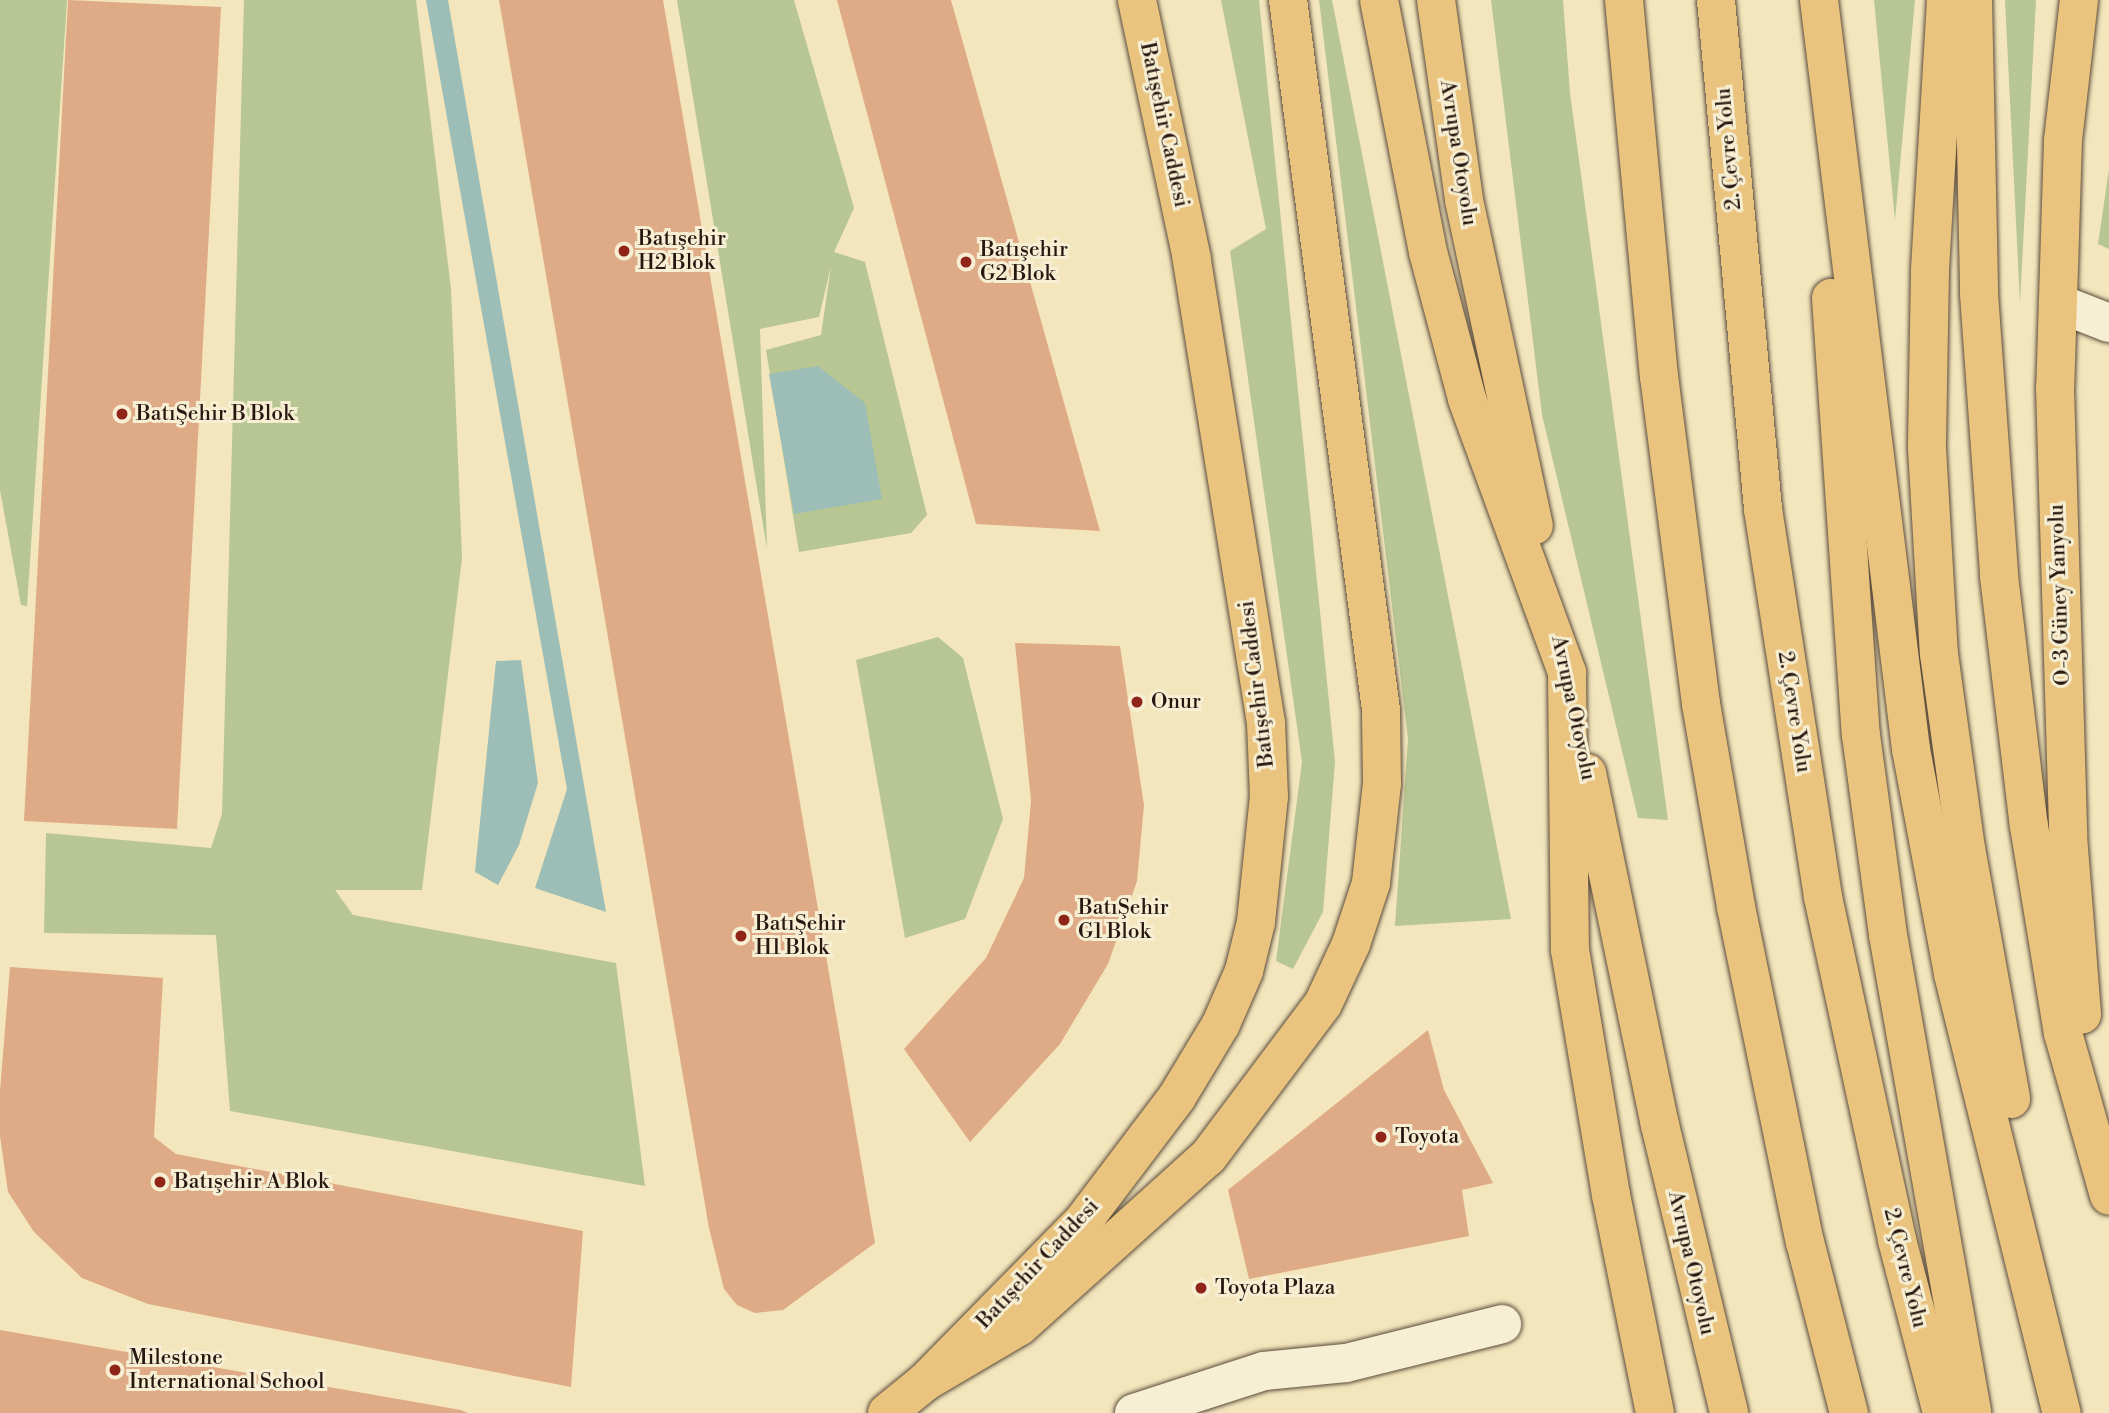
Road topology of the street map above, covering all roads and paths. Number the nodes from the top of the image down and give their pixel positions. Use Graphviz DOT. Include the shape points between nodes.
graph roads {
  1 [pos="1137,0"];
  2 [pos="1288,0"];
  3 [pos="1380,0"];
  4 [pos="1436,0"];
  5 [pos="1625,0"];
  6 [pos="1716,0"];
  7 [pos="1816,0"];
  8 [pos="1946,0"];
  9 [pos="1973,0"];
  10 [pos="2080,0"];
  11 [pos="2057,303"];
  12 [pos="2109,323"];
  13 [pos="1567,673"];
  14 [pos="2108,1192"];
  15 [pos="1502,1324"];
  16 [pos="2041,1330"];
  17 [pos="925,1382"];
  18 [pos="887,1413"];
  19 [pos="1135,1413"];
  20 [pos="1655,1413"];
  21 [pos="1729,1413"];
  22 [pos="1849,1413"];
  23 [pos="1942,1413"];
  24 [pos="1972,1413"];
  25 [pos="2062,1413"];
  1 -- 17 [label="main road, Batışehir Caddesi" via="1192,259 1266,723 1269,797 1256,922 1244,971 1221,1024 1177,1097 1084,1220"];
  2 -- 17 [label="main road" via="1381,710 1382,784 1371,883 1352,944 1323,1004 1208,1157 1020,1326"];
  3 -- 13 [label="main road" via="1428,252 1466,399"];
  4 -- 13 [label="main road, Avrupa Otoyolu" via="1469,226"];
  5 -- 22 [label="main road" via="1659,376 1701,704 1736,907 1805,1242"];
  6 -- 23 [label="main road, 2. Çevre Yolu" via="1763,509 1819,871 1897,1240"];
  7 -- 16 [label="main road" via="1911,749 1953,974"];
  7 -- 24 [label="main road" via="1843,511 1861,736 1888,934"];
  8 -- 16 [label="main road" via="1930,271 1927,449 1939,654 1968,861 2014,1119"];
  9 -- 14 [label="main road" via="1979,293 1999,576 2029,826 2060,1020"];
  10 -- 11 [label="main road, O-3 Güney Yanyolu" via="2063,140"];
  11 -- 12 [label="street"];
  11 -- 14 [label="main road, O-3 Güney Yanyolu" via="2054,388 2068,836 2084,1040"];
  13 -- 20 [label="main road" via="1570,950 1611,1195"];
  13 -- 21 [label="main road, Avrupa Otoyolu" via="1662,1138"];
  15 -- 19 [label="street" via="1346,1363 1264,1371"];
  16 -- 25 [label="main road"];
  17 -- 18 [label="main road, Batışehir Caddesi"];
}
